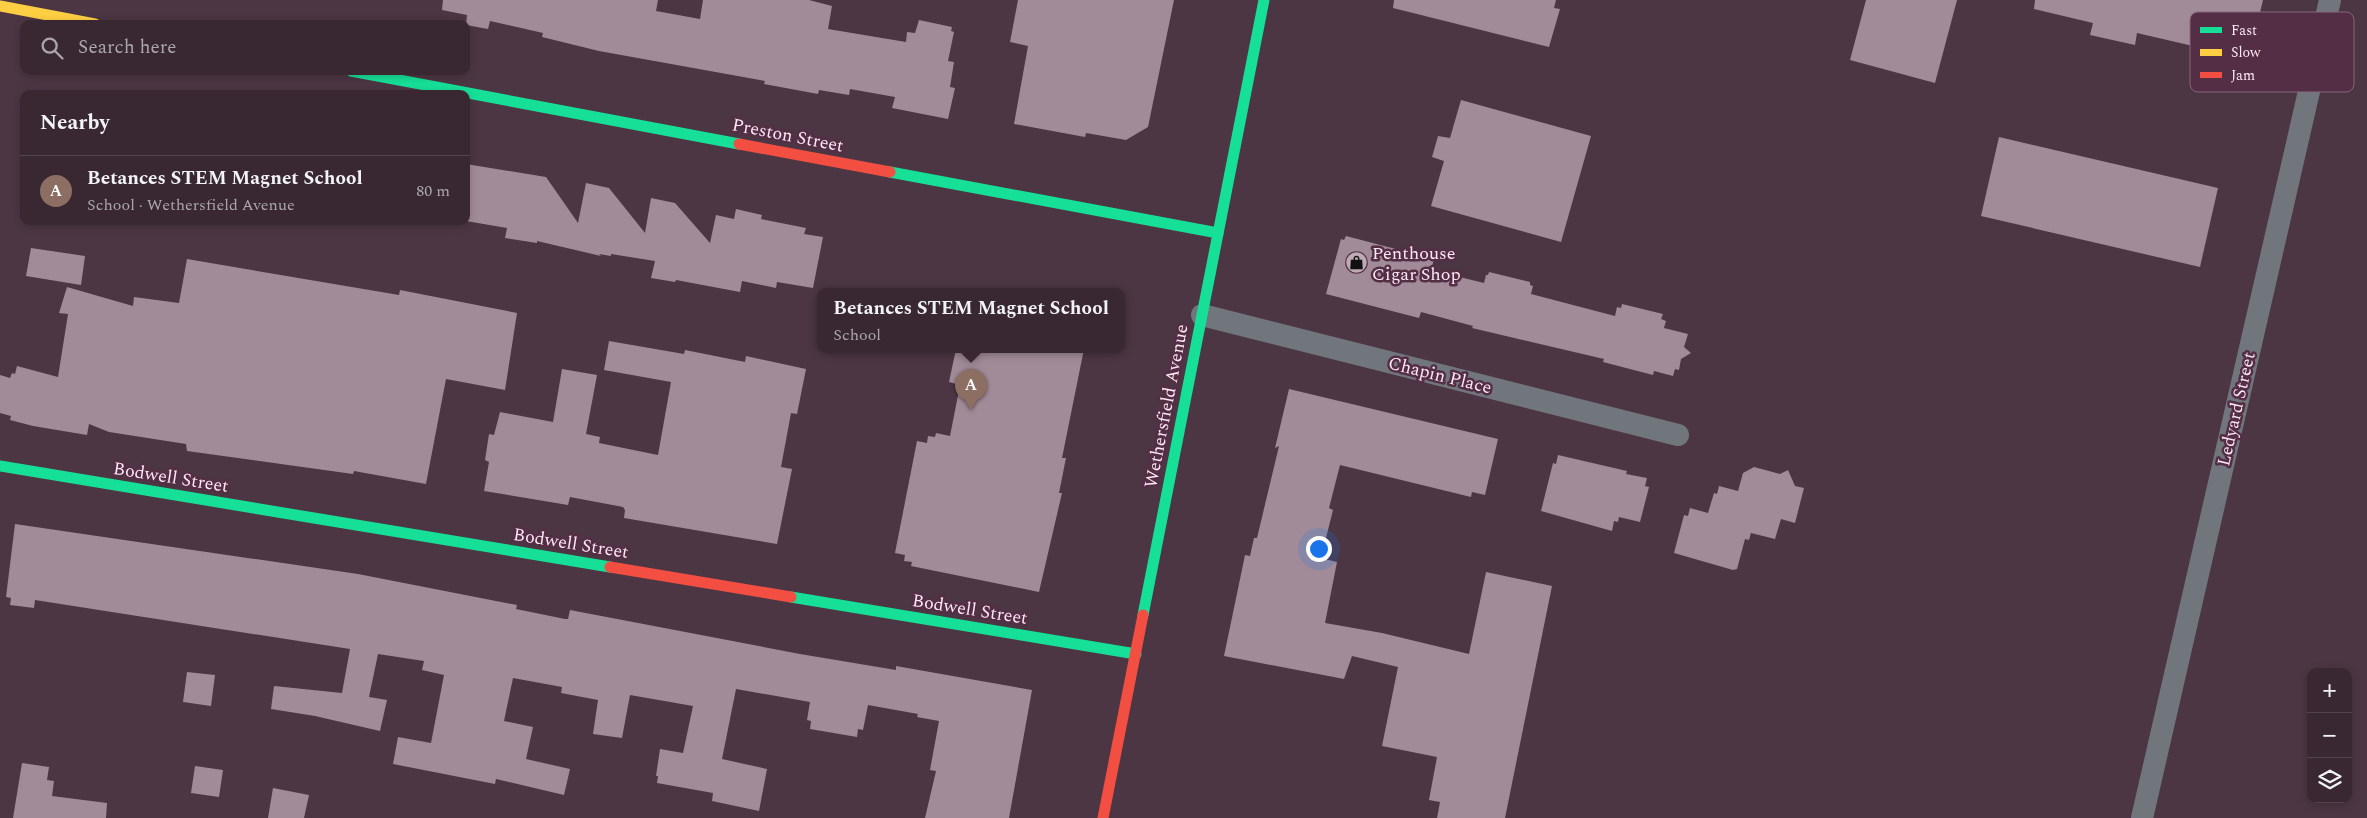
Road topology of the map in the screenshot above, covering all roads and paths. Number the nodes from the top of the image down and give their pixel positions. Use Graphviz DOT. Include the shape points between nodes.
graph roads {
  1 [pos="1264,0"];
  2 [pos="0,6"];
  3 [pos="75,20"];
  4 [pos="372,75"];
  5 [pos="453,90"];
  6 [pos="2309,92"];
  7 [pos="470,93"];
  8 [pos="1218,233"];
  9 [pos="1202,315"];
  10 [pos="1678,434"];
  11 [pos="0,466"];
  12 [pos="1136,654"];
  13 [pos="1103,818"];
  14 [pos="2142,818"];
  1 -- 8 [label="street, Wethersfield Avenue"];
  2 -- 3 [label="street"];
  4 -- 5 [label="street, Preston Street"];
  6 -- 14 [label="street, Ledyard Street"];
  7 -- 8 [label="street, Preston Street"];
  8 -- 9 [label="street, Wethersfield Avenue"];
  9 -- 10 [label="street, Chapin Place"];
  9 -- 12 [label="street, Wethersfield Avenue"];
  11 -- 12 [label="street, Bodwell Street"];
  12 -- 13 [label="street, Wethersfield Avenue"];
}
